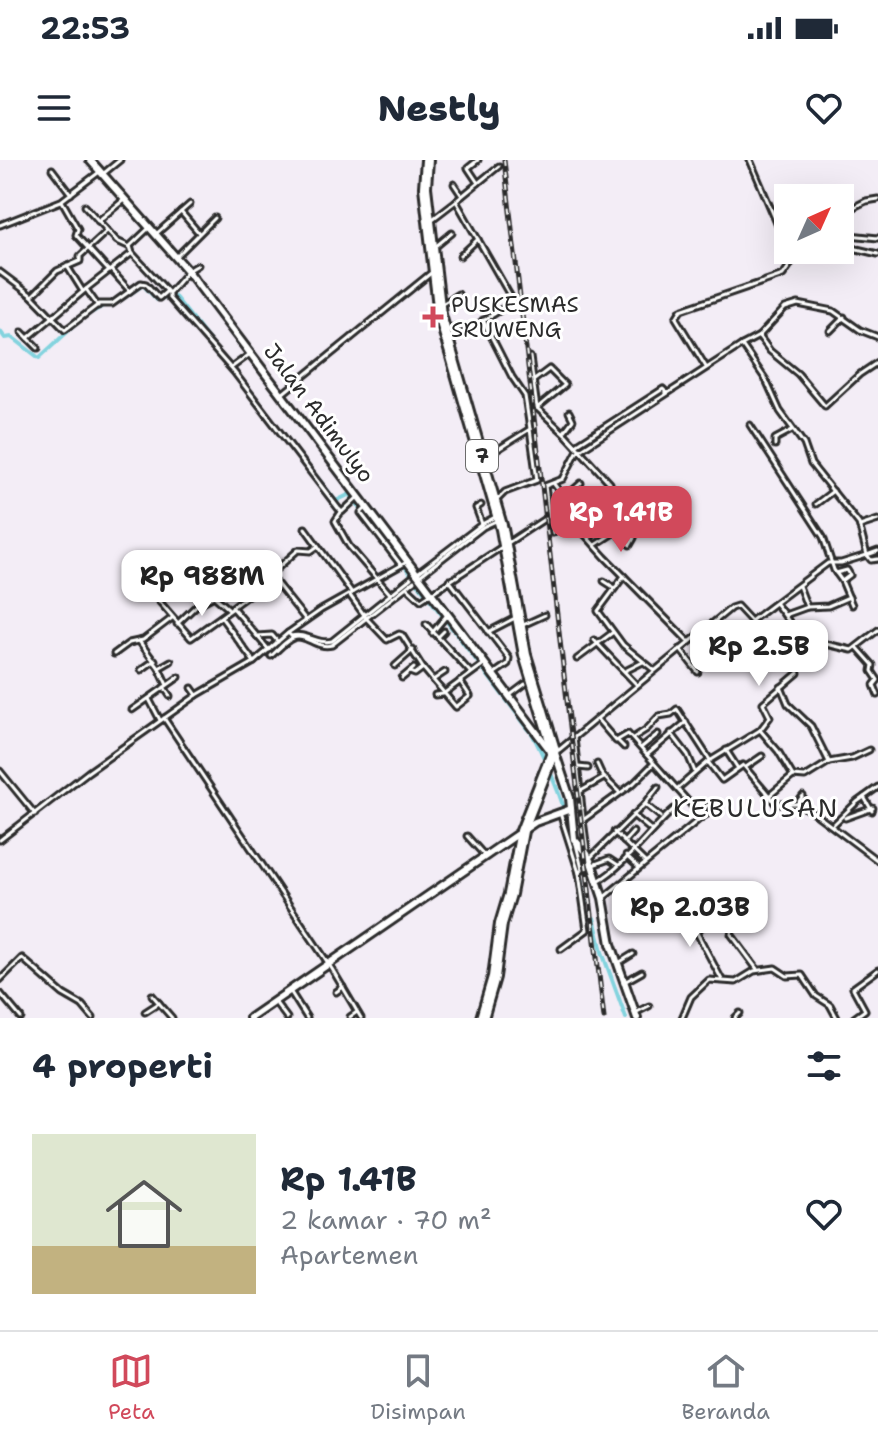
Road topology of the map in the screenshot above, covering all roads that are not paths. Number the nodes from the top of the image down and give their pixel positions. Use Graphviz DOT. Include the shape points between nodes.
graph roads {
  1 [pos="90,160"];
  2 [pos="120,160"];
  3 [pos="427,160"];
  4 [pos="478,160"];
  5 [pos="750,160"];
  6 [pos="499,166"];
  7 [pos="52,169"];
  8 [pos="101,173"];
  9 [pos="478,183"];
  10 [pos="454,184"];
  11 [pos="71,194"];
  12 [pos="462,196"];
  13 [pos="125,199"];
  14 [pos="878,199"];
  15 [pos="61,201"];
  16 [pos="456,201"];
  17 [pos="190,204"];
  18 [pos="85,206"];
  19 [pos="854,207"];
  20 [pos="181,212"];
  21 [pos="774,216"];
  22 [pos="215,218"];
  23 [pos="98,221"];
  24 [pos="429,223"];
  25 [pos="0,225"];
  26 [pos="150,227"];
  27 [pos="107,231"];
  28 [pos="200,233"];
  29 [pos="452,233"];
  30 [pos="156,234"];
  31 [pos="854,235"];
  32 [pos="878,238"];
  33 [pos="478,239"];
  34 [pos="130,247"];
  35 [pos="854,248"];
  36 [pos="87,249"];
  37 [pos="432,250"];
  38 [pos="132,253"];
  39 [pos="878,254"];
  40 [pos="460,256"];
  41 [pos="176,257"];
  42 [pos="790,264"];
  43 [pos="65,265"];
  44 [pos="198,265"];
  45 [pos="110,270"];
  46 [pos="188,271"];
  47 [pos="434,271"];
  48 [pos="0,272"];
  49 [pos="85,290"];
  50 [pos="130,291"];
  51 [pos="168,294"];
  52 [pos="458,294"];
  53 [pos="32,296"];
  54 [pos="98,306"];
  55 [pos="438,306"];
  56 [pos="51,316"];
  57 [pos="844,317"];
  58 [pos="483,320"];
  59 [pos="456,327"];
  60 [pos="830,331"];
  61 [pos="22,332"];
  62 [pos="759,336"];
  63 [pos="878,337"];
  64 [pos="28,338"];
  65 [pos="446,338"];
  66 [pos="742,345"];
  67 [pos="38,348"];
  68 [pos="250,353"];
  69 [pos="530,357"];
  70 [pos="878,362"];
  71 [pos="232,367"];
  72 [pos="706,367"];
  73 [pos="533,381"];
  74 [pos="666,393"];
  75 [pos="282,395"];
  76 [pos="537,408"];
  77 [pos="569,412"];
  78 [pos="613,421"];
  79 [pos="606,425"];
  80 [pos="750,425"];
  81 [pos="616,426"];
  82 [pos="530,429"];
  83 [pos="792,430"];
  84 [pos="610,431"];
  85 [pos="564,432"];
  86 [pos="576,445"];
  87 [pos="775,445"];
  88 [pos="580,450"];
  89 [pos="483,458"];
  90 [pos="581,483"];
  91 [pos="553,484"];
  92 [pos="606,491"];
  93 [pos="833,491"];
  94 [pos="578,497"];
  95 [pos="564,498"];
  96 [pos="356,499"];
  97 [pos="494,502"];
  98 [pos="568,503"];
  99 [pos="816,504"];
  100 [pos="481,505"];
  101 [pos="561,508"];
  102 [pos="620,511"];
  103 [pos="342,512"];
  104 [pos="550,516"];
  105 [pos="499,518"];
  106 [pos="574,520"];
  107 [pos="878,520"];
  108 [pos="482,524"];
  109 [pos="860,526"];
  110 [pos="305,528"];
  111 [pos="553,533"];
  112 [pos="589,538"];
  113 [pos="505,544"];
  114 [pos="595,545"];
  115 [pos="318,546"];
  116 [pos="455,548"];
  117 [pos="878,551"];
  118 [pos="867,555"];
  119 [pos="326,557"];
  120 [pos="878,559"];
  121 [pos="319,560"];
  122 [pos="832,563"];
  123 [pos="404,564"];
  124 [pos="836,573"];
  125 [pos="270,575"];
  126 [pos="624,576"];
  127 [pos="399,577"];
  128 [pos="415,578"];
  129 [pos="378,580"];
  130 [pos="449,580"];
  131 [pos="604,581"];
  132 [pos="842,581"];
  133 [pos="406,585"];
  134 [pos="799,586"];
  135 [pos="615,588"];
  136 [pos="351,594"];
  137 [pos="428,594"];
  138 [pos="392,596"];
  139 [pos="849,597"];
  140 [pos="159,601"];
  141 [pos="775,603"];
  142 [pos="852,605"];
  143 [pos="807,607"];
  144 [pos="230,608"];
  145 [pos="545,615"];
  146 [pos="785,615"];
  147 [pos="445,616"];
  148 [pos="221,617"];
  149 [pos="365,617"];
  150 [pos="172,618"];
  151 [pos="306,620"];
  152 [pos="751,621"];
  153 [pos="519,622"];
  154 [pos="177,624"];
  155 [pos="426,624"];
  156 [pos="878,630"];
  157 [pos="444,631"];
  158 [pos="488,632"];
  159 [pos="432,633"];
  160 [pos="613,633"];
  161 [pos="257,636"];
  162 [pos="290,636"];
  163 [pos="764,636"];
  164 [pos="438,637"];
  165 [pos="139,641"];
  166 [pos="278,642"];
  167 [pos="596,642"];
  168 [pos="689,642"];
  169 [pos="497,643"];
  170 [pos="857,647"];
  171 [pos="492,648"];
  172 [pos="680,649"];
  173 [pos="269,650"];
  174 [pos="413,650"];
  175 [pos="114,654"];
  176 [pos="271,656"];
  177 [pos="577,659"];
  178 [pos="155,660"];
  179 [pos="171,661"];
  180 [pos="254,662"];
  181 [pos="643,662"];
  182 [pos="482,665"];
  183 [pos="395,666"];
  184 [pos="159,668"];
  185 [pos="414,668"];
  186 [pos="423,668"];
  187 [pos="141,670"];
  188 [pos="654,670"];
  189 [pos="410,672"];
  190 [pos="445,672"];
  191 [pos="625,672"];
  192 [pos="698,672"];
  193 [pos="471,673"];
  194 [pos="798,673"];
  195 [pos="493,674"];
  196 [pos="179,677"];
  197 [pos="402,678"];
  198 [pos="433,680"];
  199 [pos="460,681"];
  200 [pos="525,684"];
  201 [pos="637,685"];
  202 [pos="165,686"];
  203 [pos="781,687"];
  204 [pos="192,688"];
  205 [pos="444,694"];
  206 [pos="197,695"];
  207 [pos="435,695"];
  208 [pos="878,695"];
  209 [pos="170,696"];
  210 [pos="509,696"];
  211 [pos="149,699"];
  212 [pos="132,710"];
  213 [pos="162,719"];
  214 [pos="597,719"];
  215 [pos="686,722"];
  216 [pos="760,730"];
  217 [pos="671,733"];
  218 [pos="658,734"];
  219 [pos="574,738"];
  220 [pos="632,739"];
  221 [pos="618,741"];
  222 [pos="624,747"];
  223 [pos="641,748"];
  224 [pos="726,750"];
  225 [pos="869,750"];
  226 [pos="647,755"];
  227 [pos="762,756"];
  228 [pos="552,758"];
  229 [pos="709,761"];
  230 [pos="829,762"];
  231 [pos="654,763"];
  232 [pos="597,764"];
  233 [pos="578,767"];
  234 [pos="737,767"];
  235 [pos="746,767"];
  236 [pos="588,768"];
  237 [pos="0,771"];
  238 [pos="695,772"];
  239 [pos="793,776"];
  240 [pos="604,777"];
  241 [pos="658,787"];
  242 [pos="878,787"];
  243 [pos="678,788"];
  244 [pos="579,792"];
  245 [pos="619,792"];
  246 [pos="769,796"];
  247 [pos="803,796"];
  248 [pos="864,797"];
  249 [pos="645,804"];
  250 [pos="797,804"];
  251 [pos="708,805"];
  252 [pos="719,807"];
  253 [pos="674,809"];
  254 [pos="565,811"];
  255 [pos="698,812"];
  256 [pos="35,814"];
  257 [pos="633,815"];
  258 [pos="662,817"];
  259 [pos="702,817"];
  260 [pos="841,819"];
  261 [pos="583,820"];
  262 [pos="833,825"];
  263 [pos="651,830"];
  264 [pos="522,831"];
  265 [pos="614,832"];
  266 [pos="633,832"];
  267 [pos="467,836"];
  268 [pos="0,840"];
  269 [pos="624,842"];
  270 [pos="576,844"];
  271 [pos="633,849"];
  272 [pos="485,856"];
  273 [pos="626,856"];
  274 [pos="590,859"];
  275 [pos="878,861"];
  276 [pos="645,862"];
  277 [pos="618,865"];
  278 [pos="638,868"];
  279 [pos="580,872"];
  280 [pos="598,881"];
  281 [pos="603,898"];
  282 [pos="748,918"];
  283 [pos="702,925"];
  284 [pos="561,949"];
  285 [pos="633,954"];
  286 [pos="329,964"];
  287 [pos="617,964"];
  288 [pos="758,970"];
  289 [pos="878,970"];
  290 [pos="642,972"];
  291 [pos="0,980"];
  292 [pos="722,980"];
  293 [pos="623,983"];
  294 [pos="343,987"];
  295 [pos="290,991"];
  296 [pos="336,992"];
  297 [pos="0,993"];
  298 [pos="152,995"];
  299 [pos="275,1002"];
  300 [pos="159,1003"];
  301 [pos="649,1006"];
  302 [pos="145,1012"];
  303 [pos="357,1012"];
  304 [pos="740,1013"];
  305 [pos="285,1015"];
  306 [pos="636,1016"];
  307 [pos="255,1017"];
  308 [pos="350,1017"];
  309 [pos="21,1018"];
  310 [pos="93,1018"];
  311 [pos="172,1018"];
  312 [pos="305,1018"];
  313 [pos="361,1018"];
  314 [pos="482,1018"];
  315 [pos="682,1018"];
  316 [pos="735,1018"];
  317 [pos="837,1018"];
  318 [pos="854,1018"];
  1 -- 8 [label="street, Jalan Adimulyo"];
  2 -- 8 [label="street"];
  3 -- 24 [label="highway, 7"];
  4 -- 9 [label="street" via="468,168"];
  5 -- 21 [label="street"];
  6 -- 9 [label="street"];
  7 -- 11 [label="street"];
  8 -- 11 [label="street"];
  8 -- 13 [label="street, Jalan Adimulyo"];
  9 -- 12 [label="street"];
  10 -- 12 [label="street"];
  11 -- 15 [label="street"];
  12 -- 16 [label="street"];
  13 -- 23 [label="street"];
  13 -- 26 [label="street, Jalan Adimulyo"];
  14 -- 19 [label="street"];
  15 -- 25 [label="street"];
  15 -- 36 [label="street"];
  16 -- 24 [label="street"];
  16 -- 33 [label="street"];
  17 -- 20 [label="street"];
  18 -- 23 [label="street"];
  20 -- 28 [label="street"];
  20 -- 30 [label="street"];
  22 -- 28 [label="street"];
  23 -- 27 [label="street"];
  24 -- 37 [label="highway, 7"];
  26 -- 30 [label="street, Jalan Adimulyo"];
  26 -- 34 [label="street"];
  27 -- 34 [label="street"];
  27 -- 36 [label="street"];
  28 -- 41 [label="street"];
  29 -- 37 [label="street"];
  30 -- 41 [label="street, Jalan Adimulyo"];
  31 -- 32 [label="street"];
  33 -- 40 [label="street"];
  33 -- 58 [label="street" via="512,299"];
  34 -- 38 [label="street"];
  35 -- 39 [label="street"];
  36 -- 43 [label="street" via="80,261"];
  36 -- 45 [label="street"];
  37 -- 47 [label="highway, 7"];
  38 -- 45 [label="street"];
  38 -- 51 [label="street"];
  41 -- 46 [label="street, Jalan Adimulyo"];
  42 -- 72 [label="street" via="783,275 677,314"];
  43 -- 49 [label="street"];
  43 -- 53 [label="street"];
  44 -- 46 [label="street"];
  45 -- 49 [label="street"];
  45 -- 50 [label="street"];
  46 -- 51 [label="street"];
  46 -- 68 [label="street, Jalan Adimulyo"];
  47 -- 55 [label="highway, 7"];
  47 -- 75 [label="street"];
  48 -- 53 [label="street"];
  49 -- 54 [label="street"];
  49 -- 56 [label="street"];
  50 -- 51 [label="street" via="143,283 159,298"];
  50 -- 54 [label="street" via="112,304"];
  51 -- 71 [label="street"];
  52 -- 55 [label="street"];
  53 -- 56 [label="street"];
  54 -- 56 [label="street" via="67,330"];
  55 -- 65 [label="highway, 7"];
  56 -- 64 [label="street"];
  57 -- 60 [label="street"];
  57 -- 62 [label="street" via="815,305 792,304"];
  57 -- 63 [label="street"];
  58 -- 65 [label="street"];
  58 -- 82 [label="street" via="525,396"];
  59 -- 65 [label="street"];
  61 -- 64 [label="street"];
  62 -- 66 [label="street"];
  62 -- 70 [label="street" via="825,406"];
  64 -- 67 [label="street"];
  65 -- 89 [label="highway, 7"];
  66 -- 72 [label="street"];
  66 -- 83 [label="street"];
  68 -- 71 [label="street"];
  68 -- 75 [label="street, Jalan Adimulyo"];
  69 -- 73 [label="street"];
  71 -- 103 [label="street"];
  72 -- 74 [label="street"];
  73 -- 76 [label="street"];
  73 -- 76 [label="street" via="549,369 565,385"];
  74 -- 78 [label="street" via="663,389"];
  74 -- 81 [label="street"];
  75 -- 96 [label="street, Jalan Adimulyo"];
  76 -- 85 [label="street"];
  77 -- 85 [label="street" via="573,420"];
  78 -- 79 [label="street"];
  78 -- 81 [label="street"];
  79 -- 84 [label="street"];
  79 -- 86 [label="street"];
  80 -- 122 [label="street" via="823,537"];
  81 -- 84 [label="street"];
  82 -- 89 [label="street"];
  82 -- 97 [label="street" via="537,480"];
  83 -- 87 [label="street" via="775,439"];
  83 -- 93 [label="street"];
  84 -- 88 [label="street"];
  85 -- 86 [label="street"];
  86 -- 88 [label="street"];
  88 -- 91 [label="street" via="564,477"];
  88 -- 92 [label="street" via="609,482"];
  89 -- 97 [label="highway, 7"];
  90 -- 95 [label="street"];
  91 -- 95 [label="street"];
  91 -- 104 [label="street" via="545,487"];
  92 -- 102 [label="street"];
  92 -- 106 [label="street"];
  93 -- 99 [label="street"];
  93 -- 109 [label="street"];
  94 -- 98 [label="street"];
  95 -- 98 [label="street"];
  96 -- 103 [label="street"];
  96 -- 123 [label="street, Jalan Adimulyo"];
  97 -- 105 [label="highway, 7"];
  98 -- 101 [label="street"];
  100 -- 108 [label="street" via="476,508"];
  101 -- 104 [label="street"];
  101 -- 106 [label="street"];
  103 -- 129 [label="street" via="335,521 344,539"];
  104 -- 111 [label="street"];
  104 -- 113 [label="street"];
  105 -- 108 [label="street"];
  105 -- 113 [label="highway, 7"];
  105 -- 116 [label="street"];
  106 -- 112 [label="street"];
  107 -- 109 [label="street"];
  108 -- 116 [label="street"];
  109 -- 118 [label="street"];
  110 -- 115 [label="street"];
  112 -- 114 [label="street"];
  112 -- 114 [label="street" via="609,523 619,528"];
  113 -- 130 [label="street"];
  113 -- 153 [label="highway, 7"];
  114 -- 126 [label="street"];
  115 -- 119 [label="street"];
  115 -- 125 [label="street" via="298,550"];
  116 -- 128 [label="street"];
  117 -- 118 [label="street"];
  118 -- 120 [label="street"];
  118 -- 122 [label="street"];
  119 -- 121 [label="street"];
  119 -- 136 [label="street"];
  122 -- 124 [label="street"];
  122 -- 134 [label="street"];
  123 -- 128 [label="street, Jalan Adimulyo"];
  123 -- 129 [label="street"];
  124 -- 132 [label="street"];
  124 -- 132 [label="street" via="849,573"];
  125 -- 144 [label="street"];
  125 -- 151 [label="street"];
  126 -- 135 [label="street"];
  126 -- 168 [label="street"];
  127 -- 133 [label="street"];
  128 -- 133 [label="street"];
  128 -- 137 [label="street, Jalan Adimulyo"];
  129 -- 136 [label="street"];
  129 -- 138 [label="street"];
  130 -- 137 [label="street"];
  130 -- 158 [label="street"];
  131 -- 135 [label="street"];
  132 -- 139 [label="street"];
  133 -- 137 [label="street" via="421,600"];
  133 -- 138 [label="street"];
  134 -- 141 [label="street"];
  134 -- 143 [label="street"];
  135 -- 160 [label="street" via="598,611"];
  136 -- 149 [label="street"];
  136 -- 151 [label="street"];
  137 -- 147 [label="street, Jalan Adimulyo"];
  138 -- 149 [label="street"];
  139 -- 142 [label="street"];
  139 -- 143 [label="street"];
  140 -- 150 [label="street"];
  141 -- 146 [label="street"];
  141 -- 152 [label="street"];
  143 -- 146 [label="street"];
  144 -- 148 [label="street"];
  144 -- 154 [label="street" via="214,596"];
  144 -- 161 [label="street"];
  145 -- 153 [label="street"];
  146 -- 170 [label="street" via="808,645"];
  147 -- 159 [label="street"];
  147 -- 182 [label="street, Jalan Adimulyo"];
  148 -- 154 [label="street" via="191,638"];
  148 -- 180 [label="street"];
  149 -- 162 [label="street" via="329,644"];
  149 -- 174 [label="street" via="388,640 401,634"];
  150 -- 154 [label="street"];
  150 -- 165 [label="street"];
  151 -- 162 [label="street"];
  152 -- 163 [label="street"];
  152 -- 168 [label="street" via="734,606"];
  153 -- 158 [label="street"];
  153 -- 228 [label="highway, 7"];
  155 -- 159 [label="street"];
  156 -- 170 [label="street"];
  157 -- 164 [label="street"];
  158 -- 169 [label="street"];
  159 -- 164 [label="street"];
  160 -- 167 [label="street"];
  160 -- 181 [label="street"];
  161 -- 166 [label="street" via="272,635"];
  161 -- 173 [label="street"];
  162 -- 166 [label="street"];
  162 -- 176 [label="street"];
  164 -- 193 [label="street"];
  165 -- 175 [label="street"];
  165 -- 178 [label="street"];
  166 -- 173 [label="street"];
  167 -- 177 [label="street"];
  167 -- 191 [label="street"];
  168 -- 172 [label="street"];
  169 -- 171 [label="street"];
  169 -- 195 [label="street" via="510,661"];
  170 -- 208 [label="street" via="873,665"];
  172 -- 188 [label="street"];
  172 -- 192 [label="street"];
  173 -- 180 [label="street"];
  174 -- 183 [label="street"];
  174 -- 186 [label="street"];
  178 -- 184 [label="street"];
  178 -- 187 [label="street"];
  179 -- 184 [label="street"];
  180 -- 206 [label="street"];
  181 -- 188 [label="street"];
  181 -- 191 [label="street"];
  182 -- 193 [label="street"];
  182 -- 195 [label="street, Jalan Adimulyo"];
  184 -- 202 [label="street"];
  185 -- 189 [label="street"];
  186 -- 189 [label="street"];
  186 -- 198 [label="street"];
  188 -- 201 [label="street"];
  189 -- 197 [label="street"];
  190 -- 198 [label="street"];
  191 -- 201 [label="street"];
  193 -- 199 [label="street"];
  194 -- 203 [label="street"];
  195 -- 210 [label="street, Jalan Adimulyo"];
  196 -- 202 [label="street"];
  198 -- 205 [label="street"];
  199 -- 205 [label="street"];
  199 -- 205 [label="street" via="469,697 456,707"];
  200 -- 210 [label="street"];
  201 -- 214 [label="street"];
  202 -- 209 [label="street"];
  202 -- 211 [label="street"];
  203 -- 216 [label="street" via="763,703 770,717"];
  203 -- 230 [label="street" via="788,704 811,726"];
  204 -- 206 [label="street"];
  205 -- 207 [label="street"];
  206 -- 213 [label="street"];
  210 -- 228 [label="street, Jalan Adimulyo"];
  211 -- 212 [label="street"];
  211 -- 213 [label="street"];
  213 -- 256 [label="street"];
  213 -- 286 [label="street"];
  214 -- 219 [label="street"];
  214 -- 221 [label="street"];
  215 -- 217 [label="street"];
  215 -- 220 [label="street" via="676,710 657,717"];
  215 -- 229 [label="street"];
  216 -- 224 [label="street"];
  216 -- 239 [label="street"];
  217 -- 226 [label="street"];
  217 -- 238 [label="street"];
  218 -- 223 [label="street"];
  219 -- 228 [label="street"];
  219 -- 233 [label="street"];
  220 -- 221 [label="street" via="626,733"];
  220 -- 223 [label="street"];
  221 -- 222 [label="street"];
  223 -- 226 [label="street"];
  224 -- 229 [label="street"];
  224 -- 234 [label="street"];
  225 -- 230 [label="street"];
  226 -- 231 [label="street"];
  227 -- 235 [label="street"];
  228 -- 254 [label="street"];
  228 -- 264 [label="highway"];
  229 -- 234 [label="street" via="722,780"];
  229 -- 238 [label="street"];
  230 -- 239 [label="street" via="806,777"];
  231 -- 243 [label="street"];
  231 -- 245 [label="street"];
  232 -- 240 [label="street"];
  233 -- 236 [label="street"];
  233 -- 244 [label="street"];
  234 -- 235 [label="street"];
  235 -- 246 [label="street"];
  237 -- 256 [label="street"];
  238 -- 243 [label="street"];
  239 -- 246 [label="street"];
  240 -- 244 [label="street"];
  240 -- 245 [label="street"];
  241 -- 249 [label="street"];
  242 -- 248 [label="street"];
  243 -- 255 [label="street"];
  244 -- 261 [label="street"];
  245 -- 261 [label="street"];
  246 -- 250 [label="street" via="779,805"];
  247 -- 250 [label="street"];
  248 -- 260 [label="street"];
  248 -- 260 [label="street" via="872,809"];
  249 -- 257 [label="street"];
  249 -- 258 [label="street"];
  250 -- 262 [label="street"];
  251 -- 255 [label="street"];
  252 -- 259 [label="street"];
  253 -- 258 [label="street"];
  254 -- 264 [label="street"];
  254 -- 270 [label="street"];
  254 -- 279 [label="street"];
  255 -- 259 [label="street"];
  256 -- 268 [label="street"];
  257 -- 263 [label="street"];
  257 -- 265 [label="street"];
  258 -- 263 [label="street"];
  259 -- 276 [label="street"];
  260 -- 262 [label="street"];
  261 -- 274 [label="street"];
  262 -- 275 [label="street"];
  263 -- 271 [label="street"];
  264 -- 272 [label="street"];
  264 -- 314 [label="highway"];
  265 -- 269 [label="street"];
  265 -- 274 [label="street"];
  266 -- 269 [label="street"];
  267 -- 272 [label="street"];
  269 -- 271 [label="street"];
  270 -- 274 [label="street"];
  270 -- 279 [label="street"];
  271 -- 273 [label="street"];
  271 -- 276 [label="street"];
  272 -- 286 [label="street"];
  273 -- 277 [label="street"];
  273 -- 278 [label="street"];
  274 -- 277 [label="street"];
  274 -- 280 [label="street"];
  276 -- 278 [label="street"];
  277 -- 280 [label="street"];
  278 -- 281 [label="street"];
  279 -- 284 [label="street" via="587,930"];
  280 -- 281 [label="street"];
  281 -- 287 [label="street"];
  282 -- 288 [label="street" via="731,932"];
  283 -- 292 [label="street" via="697,933"];
  285 -- 287 [label="street"];
  286 -- 294 [label="street"];
  286 -- 295 [label="street"];
  287 -- 293 [label="street"];
  288 -- 292 [label="street" via="736,982"];
  288 -- 317 [label="street" via="802,975"];
  289 -- 318 [label="street" via="853,988 865,1011"];
  290 -- 293 [label="street"];
  291 -- 310 [label="street" via="22,958"];
  292 -- 315 [label="street" via="701,986"];
  293 -- 306 [label="street"];
  294 -- 296 [label="street"];
  294 -- 303 [label="street"];
  295 -- 299 [label="street"];
  295 -- 312 [label="street"];
  297 -- 309 [label="street"];
  298 -- 300 [label="street"];
  299 -- 305 [label="street"];
  299 -- 307 [label="street"];
  300 -- 302 [label="street"];
  300 -- 311 [label="street"];
  301 -- 306 [label="street"];
  303 -- 308 [label="street"];
  303 -- 313 [label="street"];
  304 -- 316 [label="street"];
}
